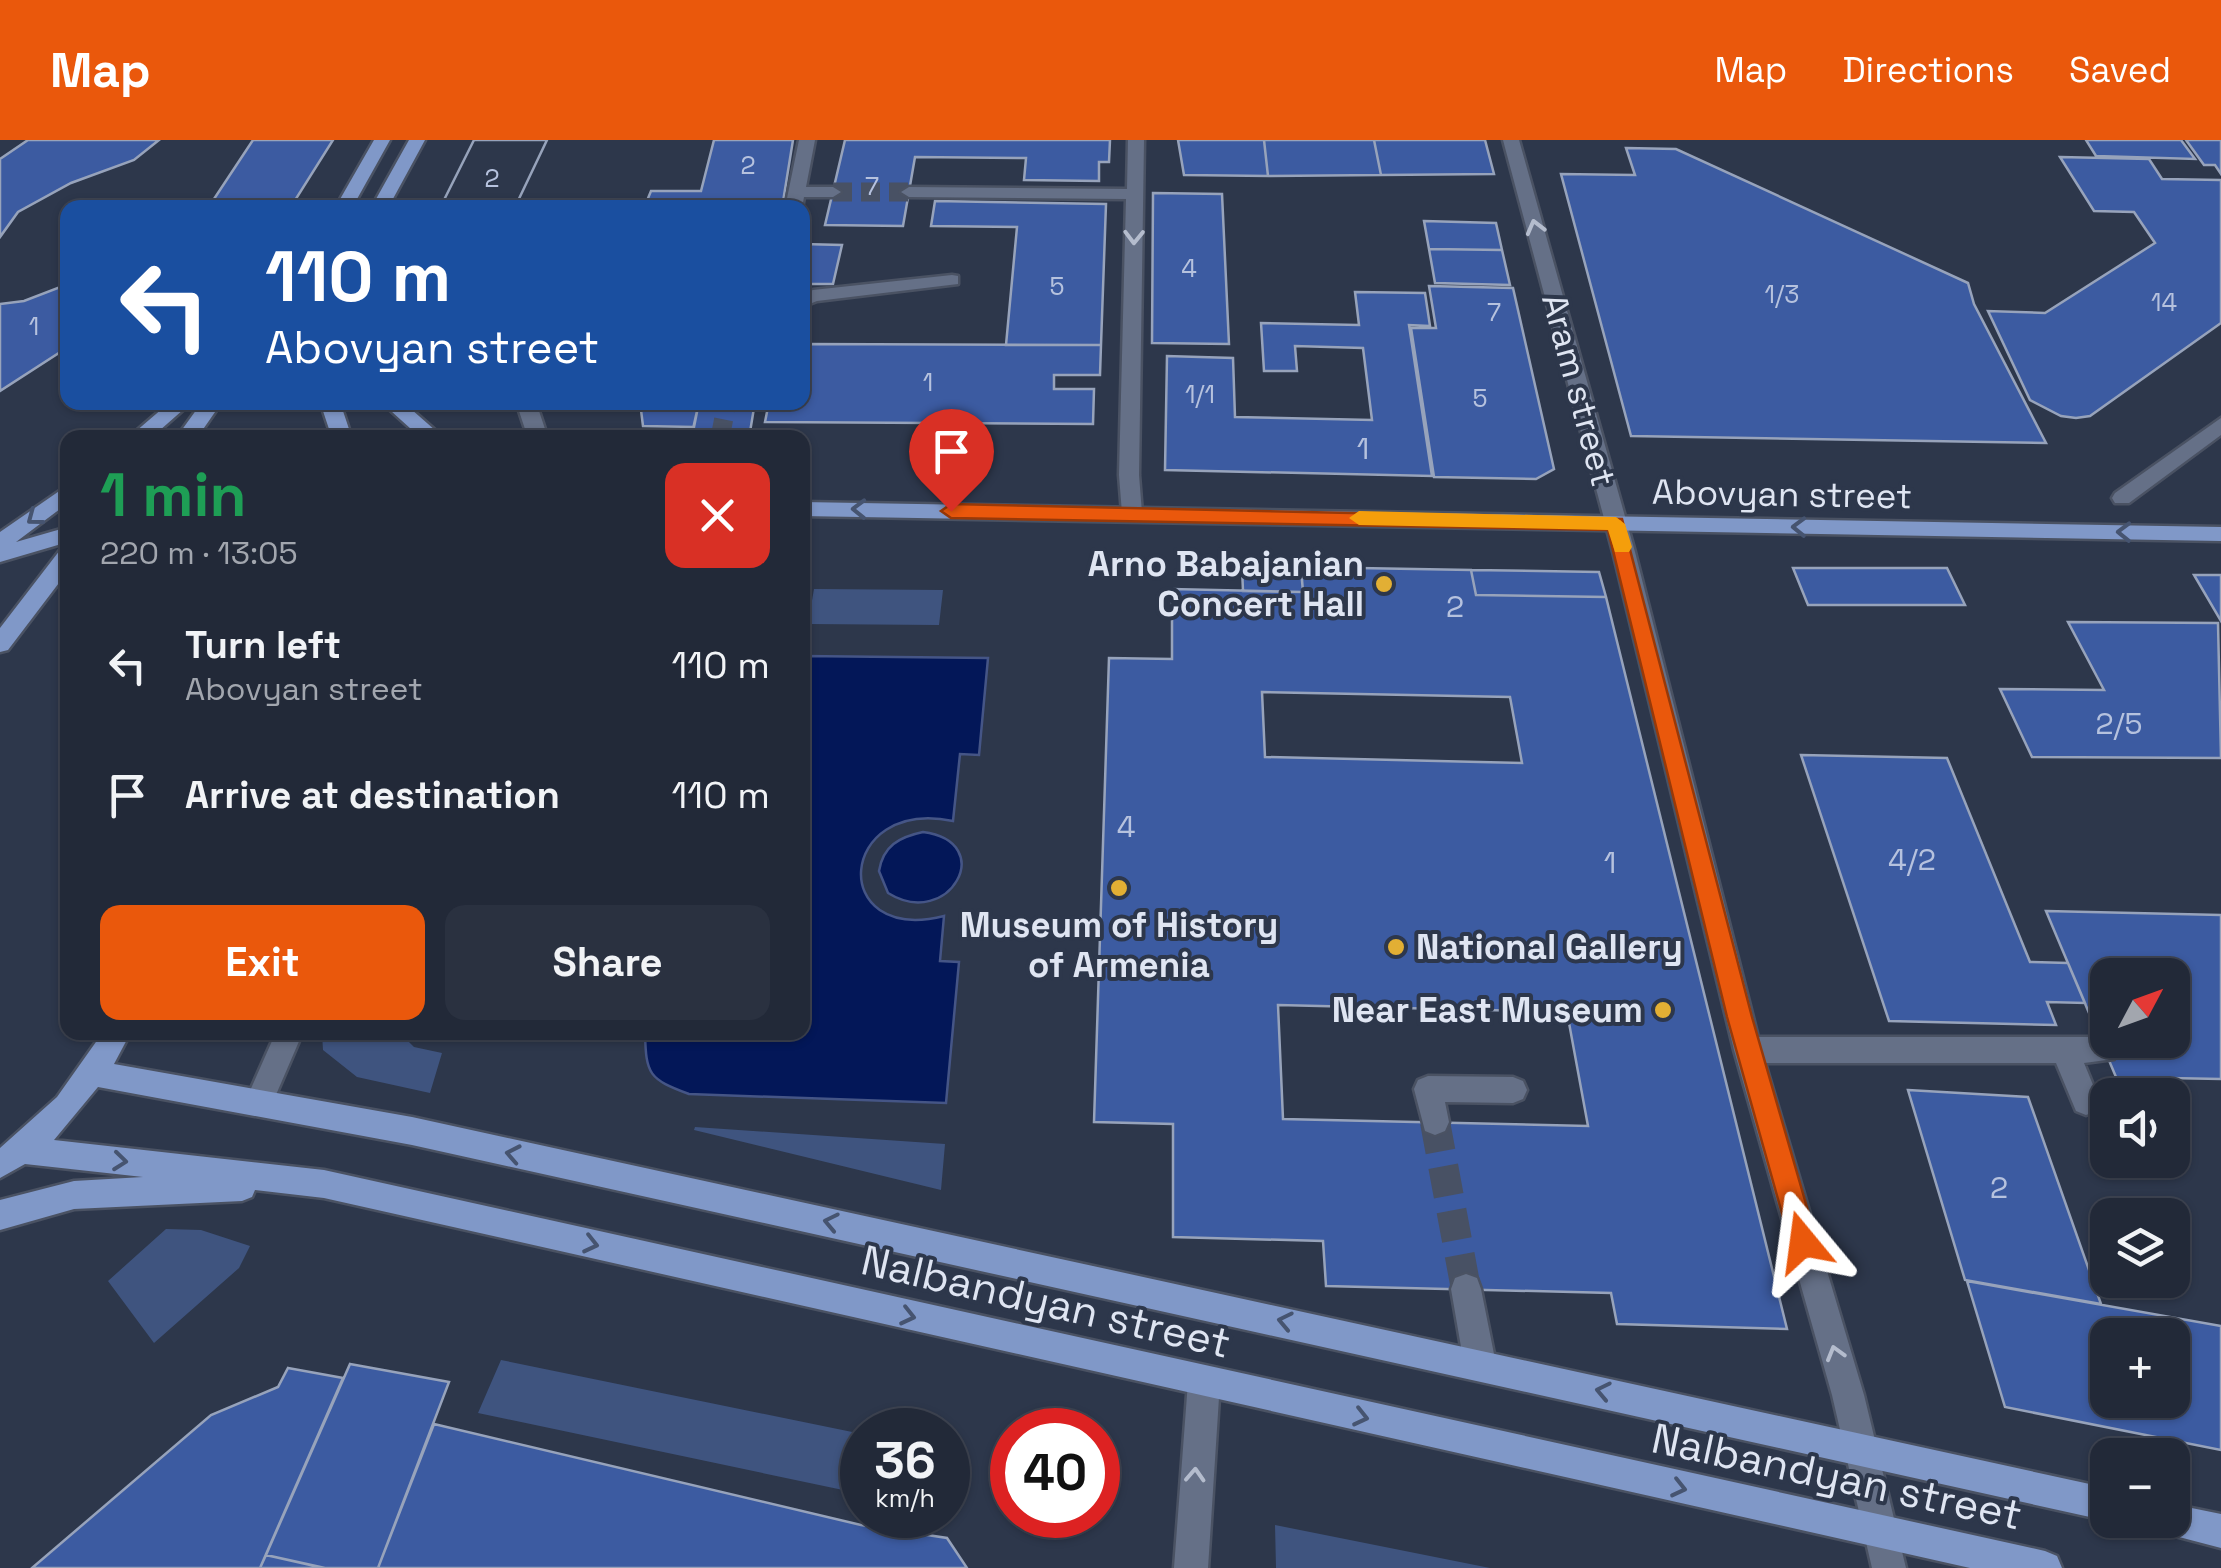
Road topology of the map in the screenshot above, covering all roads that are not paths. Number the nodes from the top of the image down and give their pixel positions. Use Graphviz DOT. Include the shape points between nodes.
graph roads {
  1 [pos="382,140"];
  2 [pos="417,140"];
  3 [pos="807,140"];
  4 [pos="1136,140"];
  5 [pos="1512,140"];
  6 [pos="833,192"];
  7 [pos="909,192"];
  8 [pos="1134,194"];
  9 [pos="347,200"];
  10 [pos="383,200"];
  11 [pos="795,200"];
  12 [pos="952,280"];
  13 [pos="810,298"];
  14 [pos="173,410"];
  15 [pos="400,410"];
  16 [pos="2221,425"];
  17 [pos="148,430"];
  18 [pos="424,430"];
  19 [pos="60,498"];
  20 [pos="2122,498"];
  21 [pos="810,508"];
  22 [pos="1132,513"];
  23 [pos="1616,524"];
  24 [pos="2221,534"];
  25 [pos="60,536"];
  26 [pos="0,543"];
  27 [pos="0,554"];
  28 [pos="60,565"];
  29 [pos="0,644"];
  30 [pos="114,1040"];
  31 [pos="286,1040"];
  32 [pos="1748,1050"];
  33 [pos="2065,1050"];
  34 [pos="2090,1050"];
  35 [pos="95,1074"];
  36 [pos="1512,1090"];
  37 [pos="259,1102"];
  38 [pos="2086,1102"];
  39 [pos="1435,1122"];
  40 [pos="11,1157"];
  41 [pos="324,1184"];
  42 [pos="0,1215"];
  43 [pos="1466,1290"];
  44 [pos="1480,1364"];
  45 [pos="1204,1382"];
  46 [pos="1860,1447"];
  47 [pos="2090,1501"];
  48 [pos="2190,1524"];
  49 [pos="2221,1531"];
  50 [pos="1882,1533"];
  51 [pos="1191,1568"];
  52 [pos="1889,1568"];
  53 [pos="2046,1568"];
  1 -- 9 [label="main road"];
  2 -- 10 [label="main road"];
  3 -- 11 [label="street"];
  4 -- 8 [label="street"];
  23 -- 5 [label="street, Aram street, one-way"];
  6 -- 11 [label="street"];
  7 -- 8 [label="street"];
  8 -- 22 [label="street, one-way"];
  12 -- 13 [label="street"];
  14 -- 17 [label="main road"];
  15 -- 18 [label="main road"];
  16 -- 20 [label="street"];
  19 -- 26 [label="main road, one-way"];
  22 -- 21 [label="main road, Abovyan street, one-way"];
  22 -- 23 [label="main road, Abovyan street"];
  24 -- 23 [label="main road, Abovyan street, one-way"];
  23 -- 32 [label="street, Aram street"];
  25 -- 27 [label="main road"];
  28 -- 29 [label="main road"];
  30 -- 35 [label="main road"];
  31 -- 37 [label="street"];
  32 -- 33 [label="street"];
  46 -- 32 [label="street, Aram street, one-way"];
  33 -- 34 [label="street"];
  33 -- 38 [label="street"];
  35 -- 37 [label="main road, Nalbandyan street"];
  35 -- 40 [label="main road"];
  36 -- 39 [label="street" via="1428,1089"];
  44 -- 37 [label="main road, Nalbandyan street, one-way"];
  40 -- 41 [label="main road, Nalbandyan street, one-way"];
  41 -- 42 [label="main road" via="74,1196"];
  41 -- 45 [label="main road, Nalbandyan street, one-way"];
  43 -- 44 [label="street"];
  46 -- 44 [label="main road, Nalbandyan street, one-way"];
  45 -- 50 [label="main road, Nalbandyan street, one-way"];
  51 -- 45 [label="street, one-way"];
  46 -- 47 [label="main road, Nalbandyan street"];
  46 -- 50 [label="street, Aram street"];
  48 -- 49 [label="main road"];
  50 -- 52 [label="street, Aram street"];
  50 -- 53 [label="main road, Nalbandyan street"];
}
